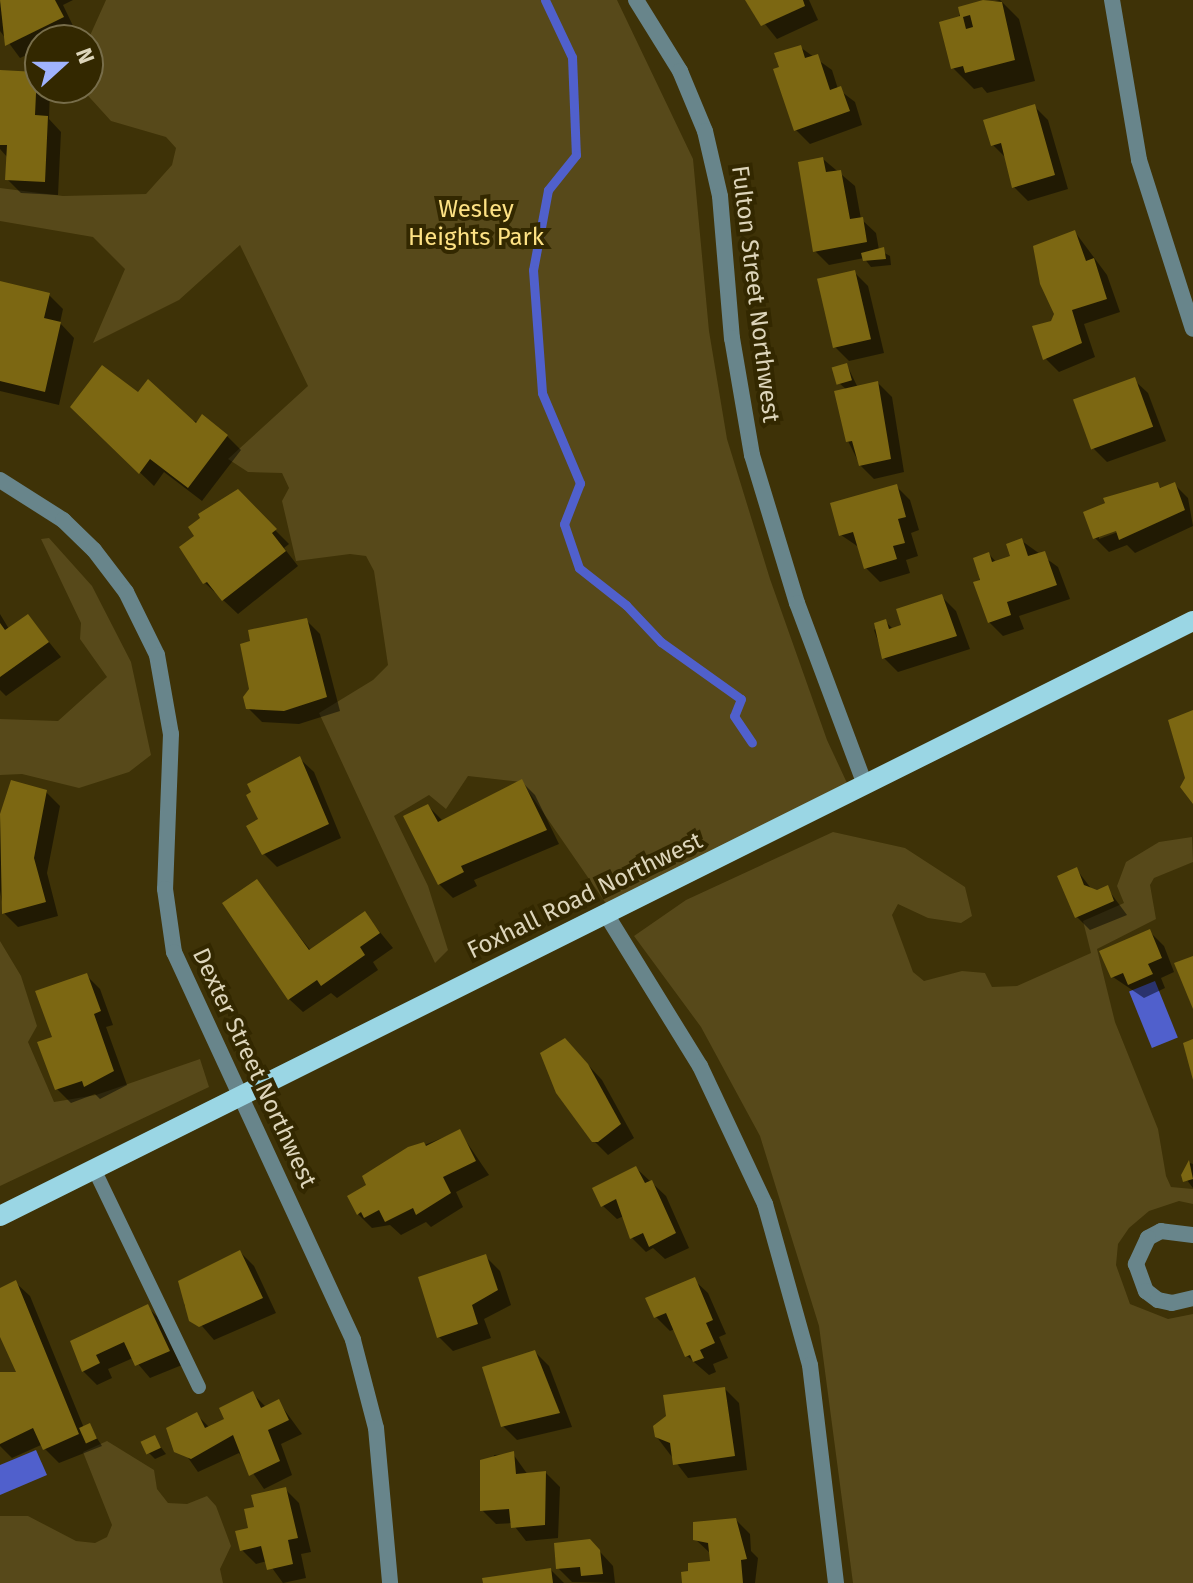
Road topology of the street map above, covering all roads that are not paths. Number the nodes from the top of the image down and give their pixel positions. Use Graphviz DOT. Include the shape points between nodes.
graph roads {
  1 [pos="636,0"];
  2 [pos="1112,0"];
  3 [pos="1193,329"];
  4 [pos="0,480"];
  5 [pos="1193,621"];
  6 [pos="865,785"];
  7 [pos="606,914"];
  8 [pos="238,1097"];
  9 [pos="94,1169"];
  10 [pos="0,1216"];
  11 [pos="1193,1235"];
  12 [pos="1193,1298"];
  13 [pos="199,1387"];
  14 [pos="390,1583"];
  15 [pos="836,1583"];
  1 -- 6 [label="street, Fulton Street Northwest" via="680,71 709,144 752,455 797,603"];
  2 -- 3 [label="street" via="1139,160"];
  4 -- 8 [label="street, Dexter Street Northwest" via="63,520 94,550 126,592 157,655 172,748 165,872 170,935 189,993"];
  5 -- 6 [label="main road, Foxhall Road Northwest"];
  6 -- 7 [label="main road, Foxhall Road Northwest"];
  7 -- 8 [label="main road, Foxhall Road Northwest"];
  7 -- 15 [label="street" via="700,1066 765,1204 810,1365"];
  8 -- 9 [label="main road, Foxhall Road Northwest"];
  8 -- 14 [label="street, Dexter Street Northwest" via="336,1298 366,1381"];
  9 -- 10 [label="main road, Foxhall Road Northwest"];
  9 -- 13 [label="lane"];
  11 -- 12 [label="street" via="1161,1231 1148,1238 1136,1264 1146,1291 1158,1300"];
}
